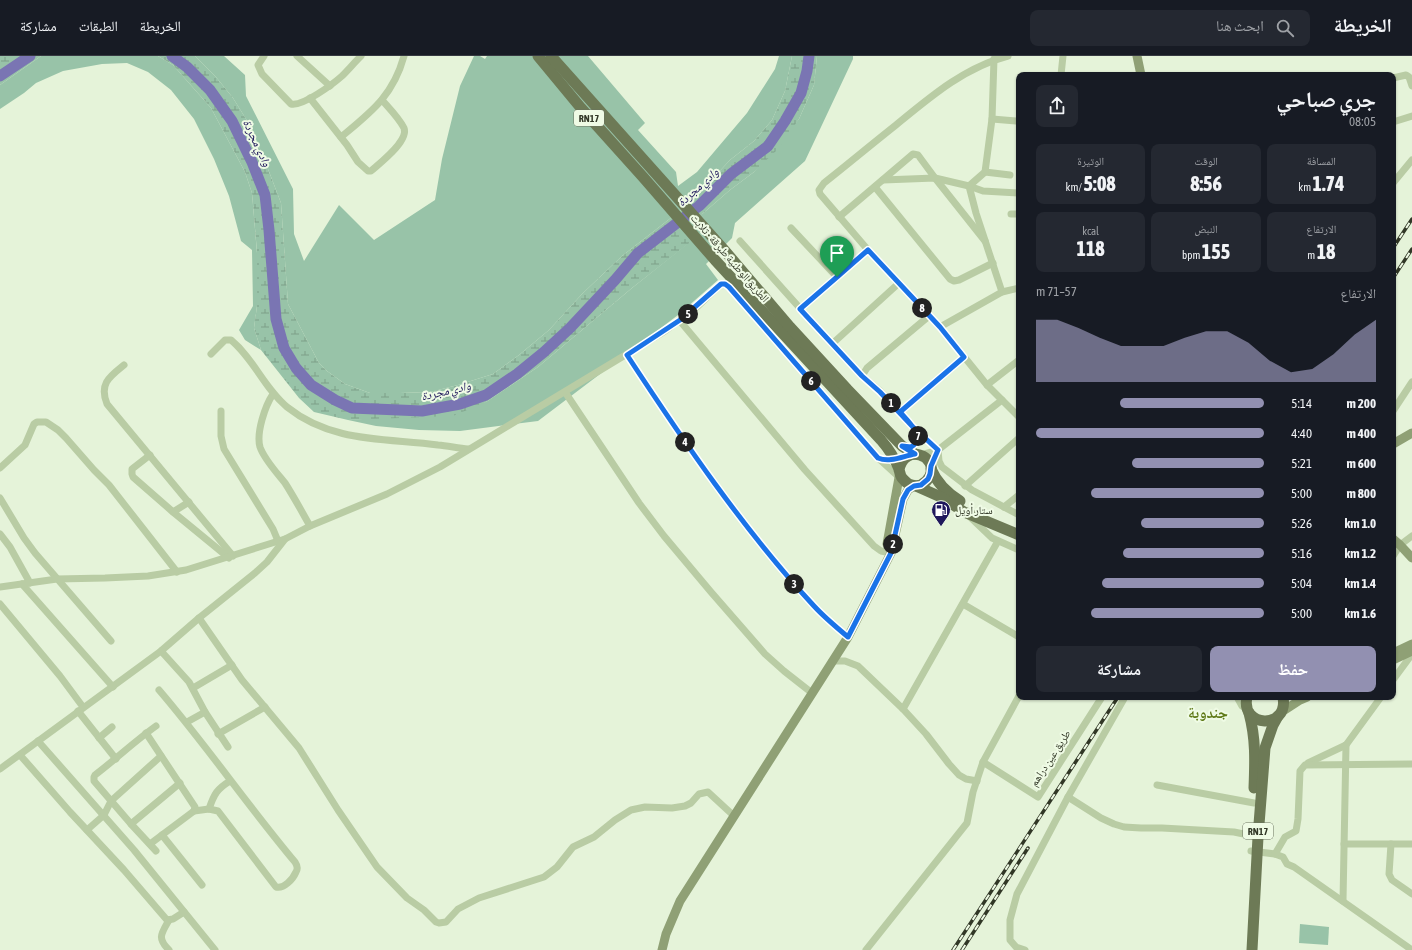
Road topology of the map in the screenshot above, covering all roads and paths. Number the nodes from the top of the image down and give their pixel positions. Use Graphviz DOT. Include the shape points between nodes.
graph roads {
  1 [pos="264,56"];
  2 [pos="297,56"];
  3 [pos="404,56"];
  4 [pos="538,56"];
  5 [pos="551,56"];
  6 [pos="1008,56"];
  7 [pos="1064,56"];
  8 [pos="1137,56"];
  9 [pos="357,57"];
  10 [pos="994,59"];
  11 [pos="1061,72"];
  12 [pos="1140,72"];
  13 [pos="1396,77"];
  14 [pos="330,86"];
  15 [pos="1412,86"];
  16 [pos="310,98"];
  17 [pos="382,100"];
  18 [pos="1412,116"];
  19 [pos="992,119"];
  20 [pos="1016,121"];
  21 [pos="1396,121"];
  22 [pos="341,137"];
  23 [pos="1412,160"];
  24 [pos="985,172"];
  25 [pos="1010,175"];
  26 [pos="935,178"];
  27 [pos="1396,179"];
  28 [pos="883,180"];
  29 [pos="969,186"];
  30 [pos="875,187"];
  31 [pos="1016,193"];
  32 [pos="1011,214"];
  33 [pos="1016,214"];
  34 [pos="839,217"];
  35 [pos="790,228"];
  36 [pos="740,241"];
  37 [pos="985,241"];
  38 [pos="868,250"];
  39 [pos="993,263"];
  40 [pos="837,277"];
  41 [pos="899,283"];
  42 [pos="1016,289"];
  43 [pos="1002,292"];
  44 [pos="800,309"];
  45 [pos="929,316"];
  46 [pos="680,320"];
  47 [pos="940,327"];
  48 [pos="832,344"];
  49 [pos="211,354"];
  50 [pos="627,355"];
  51 [pos="964,357"];
  52 [pos="1016,362"];
  53 [pos="124,365"];
  54 [pos="862,376"];
  55 [pos="1412,382"];
  56 [pos="987,385"];
  57 [pos="565,392"];
  58 [pos="273,394"];
  59 [pos="1002,400"];
  60 [pos="1396,406"];
  61 [pos="221,411"];
  62 [pos="900,412"];
  63 [pos="1016,414"];
  64 [pos="913,427"];
  65 [pos="1412,433"];
  66 [pos="1016,441"];
  67 [pos="1396,442"];
  68 [pos="902,446"];
  69 [pos="468,449"];
  70 [pos="938,450"];
  71 [pos="150,455"];
  72 [pos="914,455"];
  73 [pos="878,458"];
  74 [pos="894,459"];
  75 [pos="0,468"];
  76 [pos="931,468"];
  77 [pos="900,475"];
  78 [pos="954,477"];
  79 [pos="939,484"];
  80 [pos="915,486"];
  81 [pos="966,486"];
  82 [pos="1016,497"];
  83 [pos="0,498"];
  84 [pos="189,502"];
  85 [pos="1004,507"];
  86 [pos="173,512"];
  87 [pos="964,512"];
  88 [pos="1016,513"];
  89 [pos="310,526"];
  90 [pos="1016,526"];
  91 [pos="1016,534"];
  92 [pos="1412,536"];
  93 [pos="1,539"];
  94 [pos="282,540"];
  95 [pos="998,541"];
  96 [pos="1397,542"];
  97 [pos="1016,549"];
  98 [pos="888,553"];
  99 [pos="231,557"];
  100 [pos="1412,558"];
  101 [pos="177,572"];
  102 [pos="57,579"];
  103 [pos="30,583"];
  104 [pos="22,584"];
  105 [pos="1,585"];
  106 [pos="0,604"];
  107 [pos="963,604"];
  108 [pos="199,618"];
  109 [pos="1016,635"];
  110 [pos="848,637"];
  111 [pos="111,641"];
  112 [pos="1412,644"];
  113 [pos="161,651"];
  114 [pos="1396,652"];
  115 [pos="1412,653"];
  116 [pos="1396,659"];
  117 [pos="832,661"];
  118 [pos="232,665"];
  119 [pos="1396,674"];
  120 [pos="112,687"];
  121 [pos="193,688"];
  122 [pos="159,690"];
  123 [pos="812,693"];
  124 [pos="1017,700"];
  125 [pos="1100,700"];
  126 [pos="1124,700"];
  127 [pos="1238,700"];
  128 [pos="1282,700"];
  129 [pos="1300,700"];
  130 [pos="1379,700"];
  131 [pos="1247,704"];
  132 [pos="265,706"];
  133 [pos="81,709"];
  134 [pos="903,709"];
  135 [pos="205,712"];
  136 [pos="1279,714"];
  137 [pos="187,722"];
  138 [pos="156,726"];
  139 [pos="112,727"];
  140 [pos="146,733"];
  141 [pos="218,734"];
  142 [pos="99,738"];
  143 [pos="38,741"];
  144 [pos="1346,745"];
  145 [pos="228,747"];
  146 [pos="1260,748"];
  147 [pos="20,755"];
  148 [pos="161,756"];
  149 [pos="116,759"];
  150 [pos="983,762"];
  151 [pos="1346,764"];
  152 [pos="1412,764"];
  153 [pos="1305,765"];
  154 [pos="0,769"];
  155 [pos="977,780"];
  156 [pos="230,781"];
  157 [pos="180,783"];
  158 [pos="1157,785"];
  159 [pos="1068,797"];
  160 [pos="111,801"];
  161 [pos="1254,803"];
  162 [pos="209,809"];
  163 [pos="194,811"];
  164 [pos="104,815"];
  165 [pos="734,816"];
  166 [pos="131,824"];
  167 [pos="87,830"];
  168 [pos="162,834"];
  169 [pos="1255,837"];
  170 [pos="150,844"];
  171 [pos="1344,844"];
  172 [pos="1391,844"];
  173 [pos="1412,844"];
  174 [pos="156,851"];
  175 [pos="1254,852"];
  176 [pos="1275,854"];
  177 [pos="202,885"];
  178 [pos="1412,894"];
  179 [pos="1343,901"];
  180 [pos="184,912"];
  181 [pos="169,920"];
  182 [pos="169,950"];
  183 [pos="215,950"];
  184 [pos="662,950"];
  185 [pos="866,950"];
  186 [pos="1025,950"];
  187 [pos="1245,950"];
  188 [pos="1252,950"];
  189 [pos="1412,950"];
  1 -- 16 [label="street" via="258,63 258,68 291,104 296,105"];
  2 -- 14 [label="street"];
  3 -- 17 [label="street" via="397,76"];
  4 -- 74 [label="main road, الطريق الوطنية طبرقة - تلابت / RN17" via="715,260 881,440"];
  5 -- 68 [label="main road, الطريق الوطنية طبرقة - تلابت / RN17" via="790,327"];
  6 -- 10 [label="street"];
  7 -- 11 [label="street"];
  8 -- 12 [label="street"];
  9 -- 14 [label="street"];
  10 -- 19 [label="street"];
  10 -- 34 [label="street" via="960,76 824,183 819,190 820,194"];
  13 -- 15 [label="street" via="1409,76"];
  14 -- 16 [label="street"];
  16 -- 22 [label="street"];
  17 -- 22 [label="street"];
  17 -- 22 [label="street" via="404,129 403,138 387,157 368,171 358,162"];
  18 -- 21 [label="street"];
  19 -- 20 [label="street"];
  19 -- 24 [label="street"];
  23 -- 27 [label="street"];
  24 -- 25 [label="street"];
  24 -- 29 [label="street"];
  26 -- 28 [label="street"];
  26 -- 28 [label="street" via="918,155 913,154"];
  26 -- 29 [label="street"];
  26 -- 37 [label="street"];
  28 -- 30 [label="street"];
  29 -- 31 [label="street" via="989,192"];
  29 -- 37 [label="street"];
  30 -- 34 [label="street"];
  30 -- 39 [label="street" via="950,279 959,280"];
  32 -- 33 [label="street"];
  34 -- 38 [label="street"];
  35 -- 40 [label="street"];
  36 -- 44 [label="street"];
  37 -- 39 [label="street"];
  38 -- 40 [label="street"];
  38 -- 41 [label="street"];
  39 -- 43 [label="street"];
  40 -- 44 [label="street"];
  41 -- 45 [label="street"];
  41 -- 48 [label="street"];
  42 -- 43 [label="street"];
  43 -- 47 [label="street"];
  44 -- 48 [label="street"];
  45 -- 47 [label="street"];
  45 -- 54 [label="street" via="867,368"];
  46 -- 50 [label="street"];
  46 -- 73 [label="street" via="721,284 725,284"];
  46 -- 98 [label="street" via="805,470 874,546"];
  47 -- 51 [label="street"];
  48 -- 54 [label="street"];
  49 -- 58 [label="street" via="225,340 231,340 255,367"];
  50 -- 57 [label="street"];
  50 -- 110 [label="street" via="711,480 741,519 815,607"];
  51 -- 56 [label="street"];
  51 -- 62 [label="street"];
  52 -- 56 [label="street"];
  53 -- 71 [label="street" via="108,379 104,387 105,400"];
  54 -- 62 [label="street"];
  55 -- 60 [label="street"];
  56 -- 59 [label="street"];
  57 -- 69 [label="street"];
  57 -- 123 [label="street" via="664,536 765,654"];
  58 -- 69 [label="street" via="288,408 310,422 350,436"];
  58 -- 89 [label="street" via="262,418 260,448"];
  59 -- 63 [label="street"];
  59 -- 70 [label="street"];
  61 -- 94 [label="street" via="221,440 224,449"];
  62 -- 64 [label="street"];
  64 -- 68 [label="street" via="918,437 916,443 910,447"];
  64 -- 70 [label="street"];
  65 -- 67 [label="street"];
  66 -- 81 [label="street"];
  68 -- 72 [label="main road, الطريق الوطنية طبرقة - تلابت / RN17"];
  69 -- 89 [label="street" via="440,467 387,494"];
  70 -- 72 [label="street"];
  70 -- 76 [label="street"];
  70 -- 78 [label="street" via="940,464"];
  71 -- 84 [label="street"];
  71 -- 86 [label="street" via="132,470 132,474"];
  72 -- 74 [label="street"];
  72 -- 76 [label="main road, RN17" via="928,461"];
  72 -- 77 [label="main road" via="903,460"];
  73 -- 74 [label="street"];
  73 -- 77 [label="street"];
  74 -- 77 [label="main road, الطريق الوطنية طبرقة - تلابت / RN17"];
  75 -- 101 [label="street" via="26,445 34,424 46,422 66,438 109,485"];
  76 -- 79 [label="main road, RN17"];
  76 -- 80 [label="main road" via="925,482"];
  77 -- 80 [label="main road" via="910,485"];
  77 -- 98 [label="street"];
  78 -- 79 [label="street" via="943,474"];
  78 -- 81 [label="street"];
  79 -- 90 [label="main road, RN17" via="964,503"];
  80 -- 87 [label="main road" via="943,498"];
  80 -- 98 [label="street" via="908,490 903,499"];
  81 -- 85 [label="street"];
  82 -- 85 [label="street"];
  83 -- 102 [label="street" via="24,538"];
  84 -- 86 [label="street"];
  84 -- 99 [label="street"];
  85 -- 88 [label="street"];
  86 -- 99 [label="street"];
  87 -- 91 [label="main road"];
  87 -- 95 [label="street" via="985,533"];
  89 -- 94 [label="street"];
  92 -- 96 [label="street"];
  93 -- 103 [label="street"];
  94 -- 99 [label="street"];
  94 -- 108 [label="street" via="267,562"];
  95 -- 97 [label="street"];
  95 -- 107 [label="street"];
  96 -- 100 [label="street"];
  98 -- 110 [label="street"];
  99 -- 101 [label="street"];
  101 -- 102 [label="street" via="112,578"];
  102 -- 103 [label="street"];
  102 -- 111 [label="street"];
  103 -- 104 [label="street"];
  104 -- 105 [label="street"];
  104 -- 120 [label="street"];
  106 -- 133 [label="street" via="60,676"];
  107 -- 109 [label="street"];
  107 -- 134 [label="street"];
  108 -- 113 [label="street"];
  108 -- 118 [label="street"];
  110 -- 117 [label="street"];
  112 -- 114 [label="street"];
  113 -- 120 [label="street"];
  113 -- 121 [label="street"];
  115 -- 116 [label="street"];
  115 -- 119 [label="street"];
  117 -- 123 [label="street"];
  117 -- 134 [label="street" via="845,661 858,666"];
  118 -- 121 [label="street"];
  118 -- 132 [label="street"];
  120 -- 133 [label="street"];
  121 -- 135 [label="street"];
  122 -- 137 [label="street"];
  123 -- 165 [label="street"];
  124 -- 150 [label="street"];
  125 -- 150 [label="street, طريق عين دراهم" via="1038,797"];
  126 -- 159 [label="street"];
  127 -- 131 [label="street" via="1242,706"];
  128 -- 136 [label="main road, RN17" via="1283,708"];
  129 -- 136 [label="street"];
  130 -- 144 [label="street"];
  131 -- 136 [label="main road" via="1253,717 1263,721 1274,719"];
  131 -- 146 [label="main road, RN17"];
  132 -- 141 [label="street"];
  132 -- 165 [label="street" via="299,748 377,867 407,898 439,923 448,920 458,909 479,898 544,877 557,867 573,847 594,837 631,810 685,806 699,794 708,792"];
  133 -- 142 [label="street"];
  133 -- 143 [label="street"];
  134 -- 155 [label="street" via="959,775"];
  135 -- 137 [label="street"];
  135 -- 141 [label="street"];
  136 -- 146 [label="main road, RN17"];
  137 -- 156 [label="street"];
  138 -- 140 [label="street"];
  139 -- 142 [label="street"];
  140 -- 148 [label="street"];
  140 -- 149 [label="street"];
  141 -- 145 [label="street"];
  142 -- 149 [label="street"];
  143 -- 147 [label="street"];
  143 -- 164 [label="street"];
  144 -- 151 [label="street"];
  144 -- 153 [label="street"];
  146 -- 161 [label="main road, RN17"];
  146 -- 169 [label="main road, RN17"];
  147 -- 154 [label="street"];
  147 -- 167 [label="street"];
  148 -- 157 [label="street"];
  148 -- 160 [label="street"];
  149 -- 160 [label="street" via="94,778"];
  150 -- 155 [label="street"];
  151 -- 152 [label="street"];
  151 -- 153 [label="street"];
  151 -- 171 [label="street"];
  153 -- 176 [label="street" via="1300,771 1296,831 1285,837"];
  155 -- 185 [label="street" via="965,826"];
  156 -- 162 [label="street" via="218,790"];
  156 -- 162 [label="street" via="295,862 296,872 284,886 276,887 218,812"];
  157 -- 163 [label="street" via="195,807"];
  157 -- 166 [label="street"];
  158 -- 161 [label="street"];
  159 -- 169 [label="street" via="1101,818 1124,827 1234,832"];
  159 -- 186 [label="street" via="1017,894 1010,920 1010,940 1016,947"];
  160 -- 164 [label="street"];
  160 -- 166 [label="street"];
  161 -- 169 [label="main road, RN17"];
  162 -- 163 [label="street"];
  163 -- 168 [label="street"];
  164 -- 167 [label="street"];
  164 -- 180 [label="street"];
  165 -- 184 [label="street" via="680,901"];
  166 -- 170 [label="street"];
  167 -- 181 [label="street"];
  168 -- 170 [label="street"];
  168 -- 177 [label="street"];
  169 -- 175 [label="main road, RN17"];
  170 -- 174 [label="street"];
  171 -- 172 [label="street"];
  171 -- 179 [label="street"];
  172 -- 173 [label="street"];
  172 -- 178 [label="street" via="1390,878"];
  175 -- 176 [label="street"];
  175 -- 187 [label="main road, RN17"];
  175 -- 188 [label="main road, RN17"];
  176 -- 179 [label="street" via="1283,857 1287,864"];
  179 -- 189 [label="street"];
  180 -- 181 [label="street"];
  180 -- 183 [label="street"];
  181 -- 182 [label="street" via="161,938"];
}
